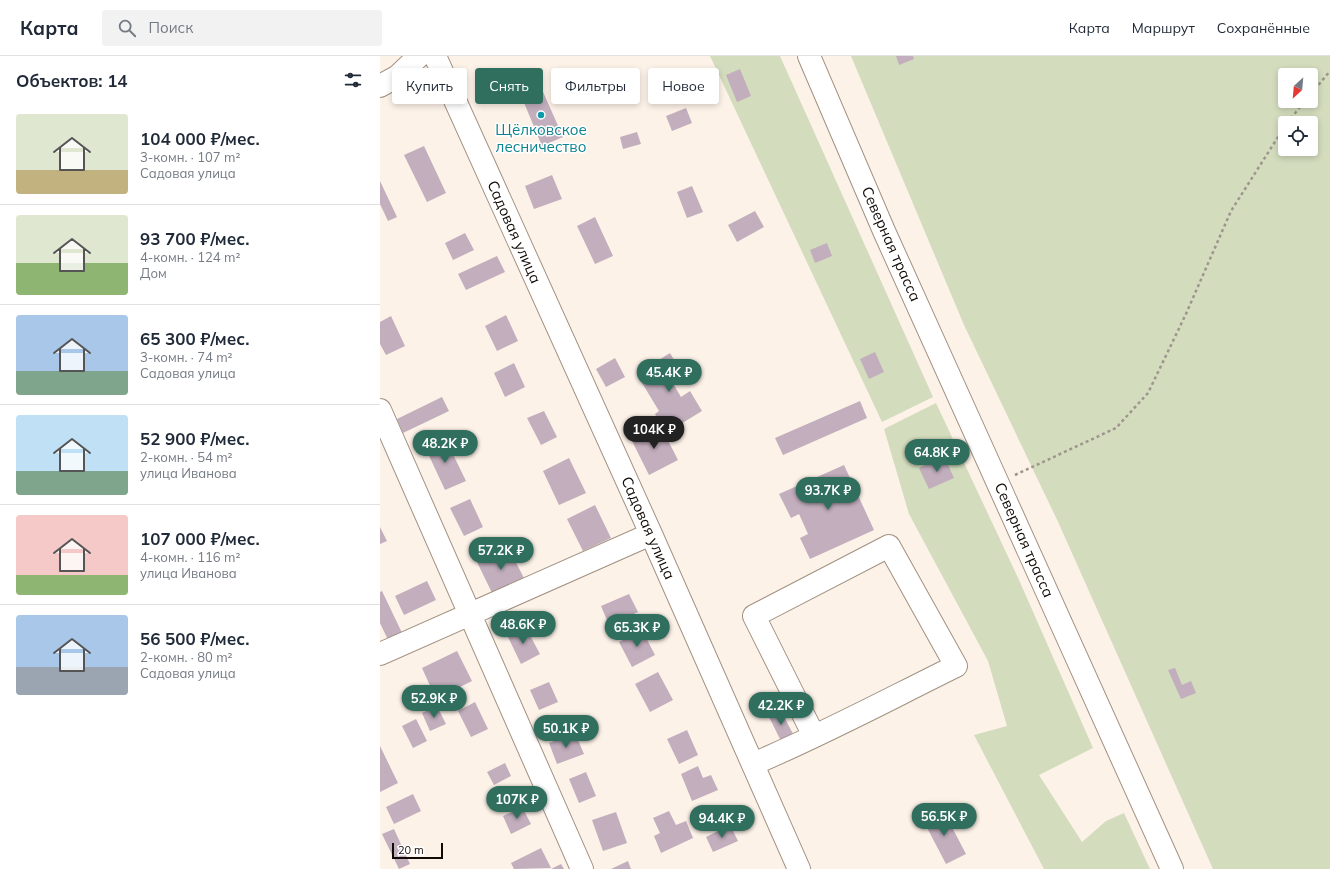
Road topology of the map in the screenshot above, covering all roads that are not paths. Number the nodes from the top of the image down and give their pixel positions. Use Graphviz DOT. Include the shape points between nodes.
graph roads {
  1 [pos="419,56"];
  2 [pos="435,56"];
  3 [pos="809,56"];
  4 [pos="380,86"];
  5 [pos="380,410"];
  6 [pos="651,534"];
  7 [pos="470,613"];
  8 [pos="380,654"];
  9 [pos="814,736"];
  10 [pos="753,764"];
  11 [pos="582,869"];
  12 [pos="799,869"];
  13 [pos="1172,869"];
  1 -- 4 [label="street" via="398,76"];
  2 -- 6 [label="street, Садовая улица"];
  3 -- 13 [label="street, Северная трасса" via="884,231"];
  5 -- 7 [label="street"];
  6 -- 7 [label="street"];
  6 -- 10 [label="street, Садовая улица"];
  7 -- 8 [label="street"];
  7 -- 11 [label="street"];
  9 -- 9 [label="street" via="956,666 890,546 754,616"];
  9 -- 10 [label="street"];
  10 -- 12 [label="street, Садовая улица"];
}
